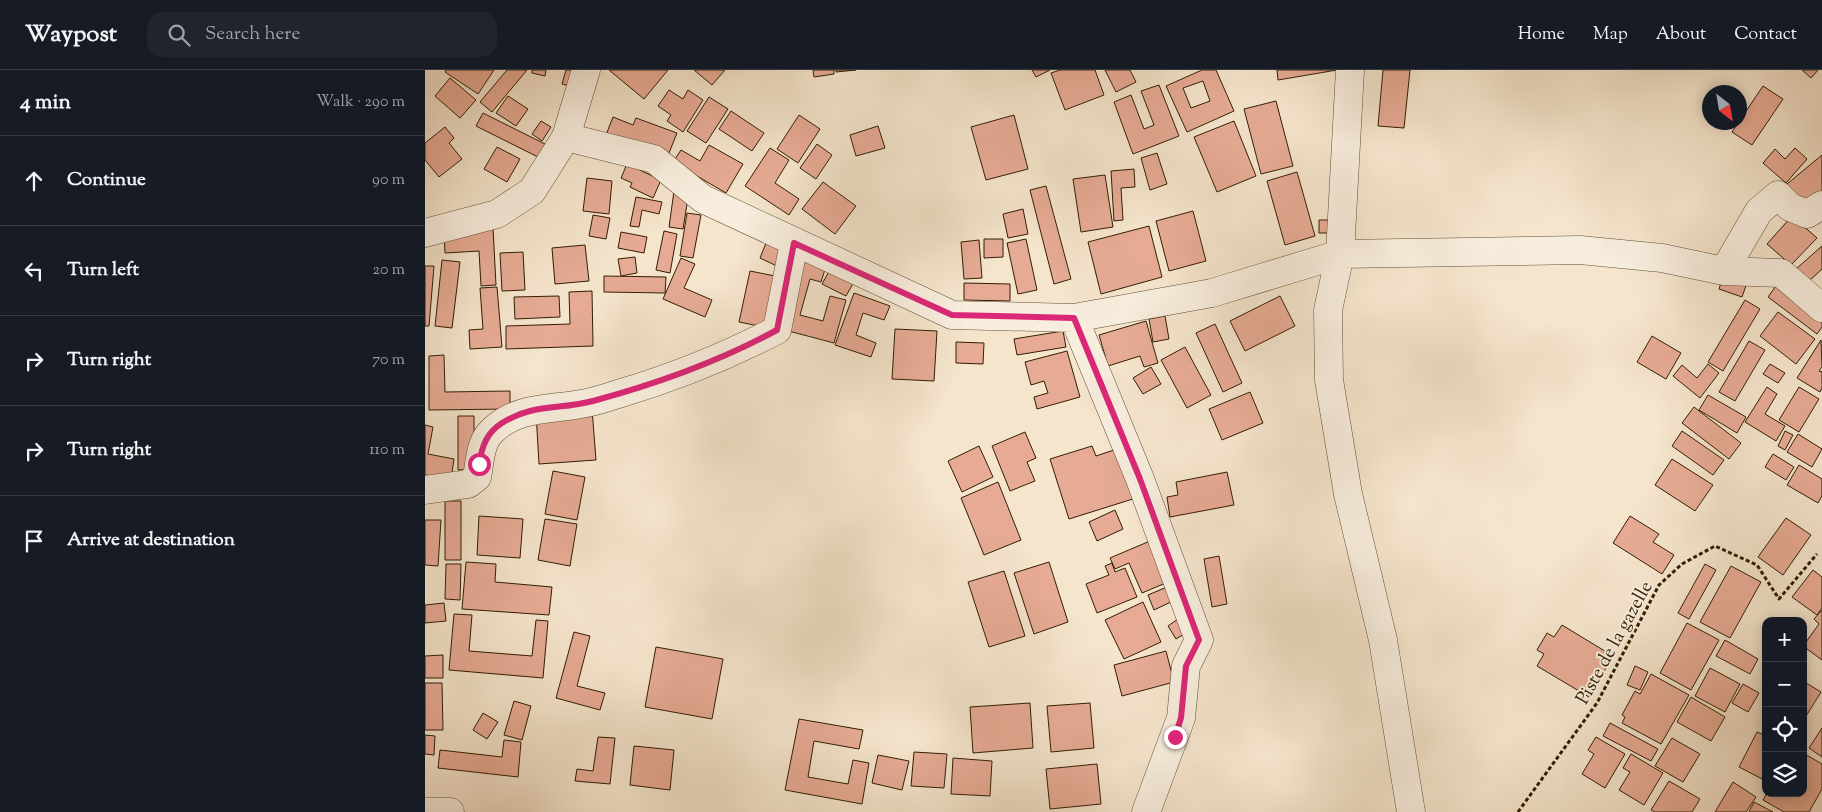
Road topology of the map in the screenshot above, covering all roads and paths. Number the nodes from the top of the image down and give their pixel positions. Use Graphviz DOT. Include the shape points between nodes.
graph roads {
  1 [pos="586,70"];
  2 [pos="1350,70"];
  3 [pos="565,137"];
  4 [pos="1822,205"];
  5 [pos="425,233"];
  6 [pos="806,248"];
  7 [pos="1340,254"];
  8 [pos="1723,270"];
  9 [pos="1822,308"];
  10 [pos="1074,318"];
  11 [pos="425,490"];
  12 [pos="1817,554"];
  13 [pos="425,812"];
  14 [pos="450,812"];
  15 [pos="1146,812"];
  16 [pos="1411,812"];
  17 [pos="1517,812"];
  1 -- 3 [label="street"];
  2 -- 7 [label="street"];
  3 -- 5 [label="street" via="532,191 497,214"];
  3 -- 6 [label="street" via="655,159 703,199"];
  4 -- 8 [label="street" via="1807,214 1790,207 1778,195 1759,211"];
  6 -- 10 [label="street" via="952,315"];
  6 -- 11 [label="street" via="777,330 715,359 620,394 581,404 532,409 491,432 483,444 477,477 468,484"];
  7 -- 8 [label="street" via="1580,250 1662,258"];
  7 -- 10 [label="street" via="1213,293"];
  7 -- 16 [label="street" via="1328,310 1329,380 1348,494 1383,640"];
  8 -- 9 [label="street" via="1781,273"];
  10 -- 15 [label="street" via="1140,479 1199,640 1186,666 1181,718"];
  12 -- 17 [label="path, Piste de la gazelle" via="1779,599 1757,565 1715,546 1681,564 1659,585 1597,703"];
  13 -- 14 [label="street"];
}
